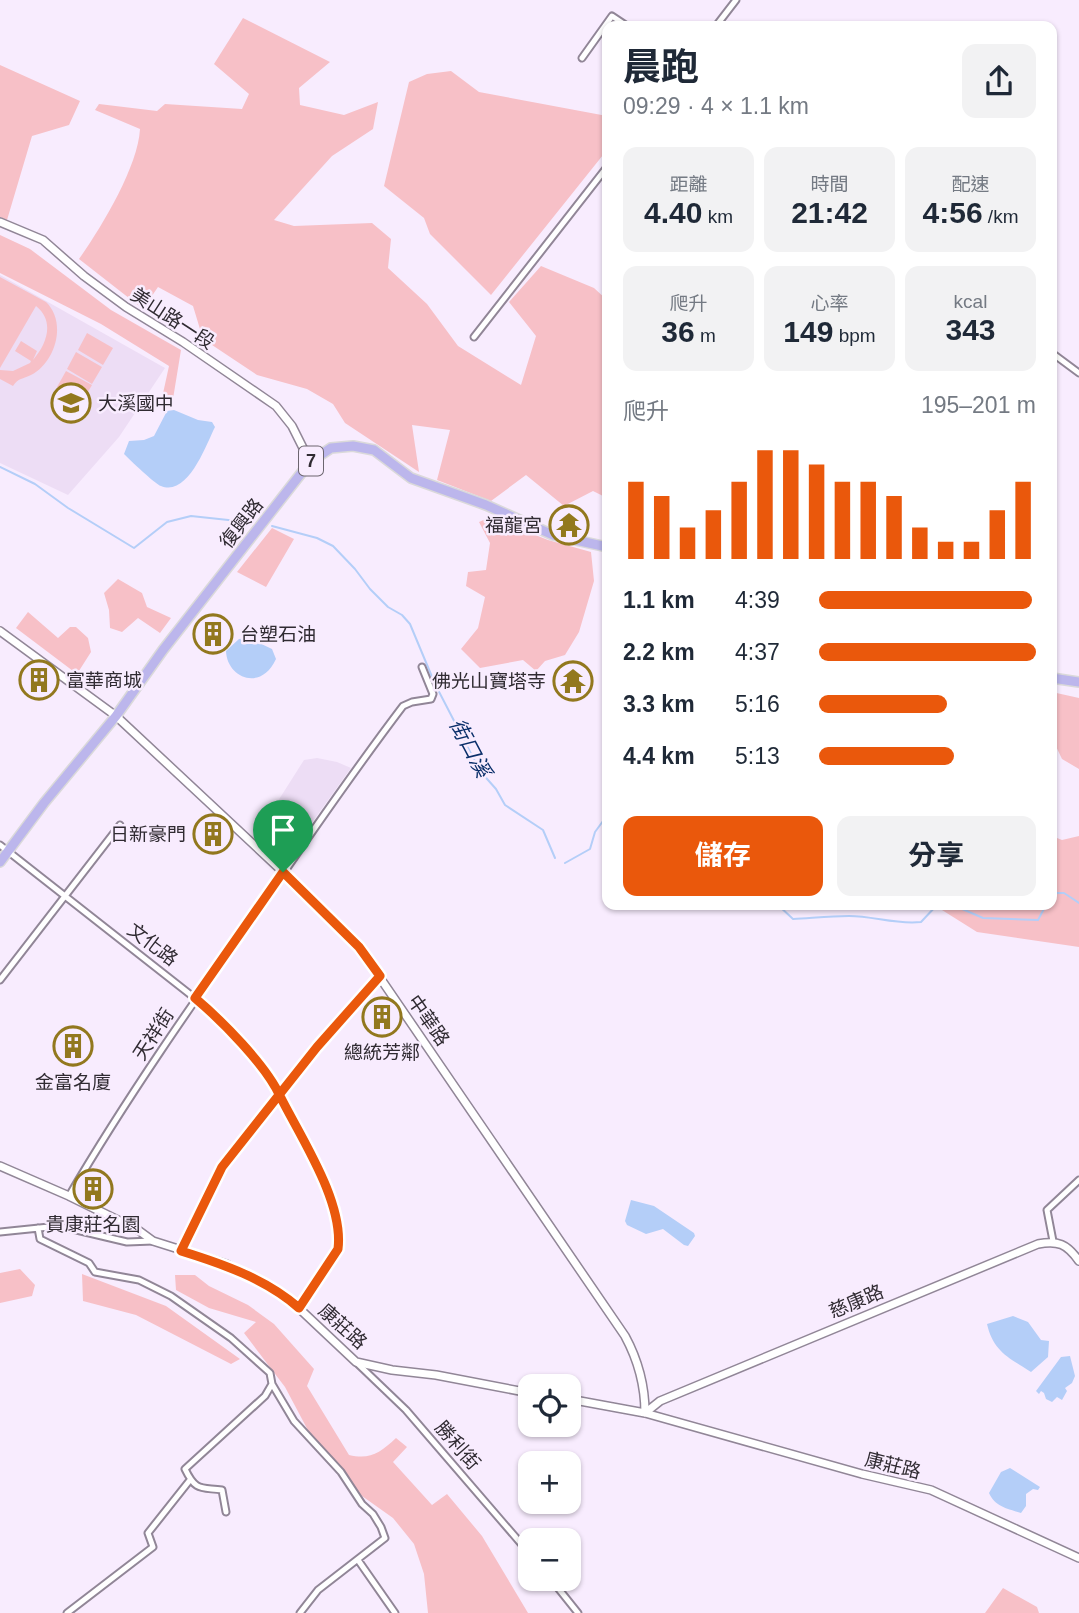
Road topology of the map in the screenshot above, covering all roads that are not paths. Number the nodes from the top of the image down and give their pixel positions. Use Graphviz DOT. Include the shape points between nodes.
graph roads {
  1 [pos="736,0"];
  2 [pos="720,21"];
  3 [pos="602,30"];
  4 [pos="582,58"];
  5 [pos="602,173"];
  6 [pos="0,222"];
  7 [pos="474,337"];
  8 [pos="1057,357"];
  9 [pos="1079,373"];
  10 [pos="310,462"];
  11 [pos="602,546"];
  12 [pos="0,631"];
  13 [pos="422,667"];
  14 [pos="1057,679"];
  15 [pos="1079,682"];
  16 [pos="116,716"];
  17 [pos="120,825"];
  18 [pos="4,848"];
  19 [pos="0,862"];
  20 [pos="283,872"];
  21 [pos="65,897"];
  22 [pos="380,976"];
  23 [pos="0,980"];
  24 [pos="195,998"];
  25 [pos="280,1096"];
  26 [pos="0,1166"];
  27 [pos="1079,1180"];
  28 [pos="69,1196"];
  29 [pos="38,1228"];
  30 [pos="0,1232"];
  31 [pos="153,1241"];
  32 [pos="1053,1241"];
  33 [pos="181,1251"];
  34 [pos="1079,1261"];
  35 [pos="299,1308"];
  36 [pos="356,1362"];
  37 [pos="272,1384"];
  38 [pos="518,1391"];
  39 [pos="581,1401"];
  40 [pos="645,1413"];
  41 [pos="190,1480"];
  42 [pos="226,1512"];
  43 [pos="518,1541"];
  44 [pos="1079,1558"];
  45 [pos="358,1560"];
  46 [pos="560,1591"];
  47 [pos="67,1613"];
  48 [pos="300,1613"];
  49 [pos="395,1613"];
  50 [pos="578,1613"];
  1 -- 2 [label="street"];
  3 -- 4 [label="street"];
  5 -- 7 [label="street"];
  6 -- 10 [label="street, 美山路一段" via="43,240 125,307 276,407 292,426"];
  8 -- 9 [label="street"];
  10 -- 11 [label="main road, 復興路 / 7" via="331,448 374,450 411,478 552,535"];
  10 -- 16 [label="main road, 復興路 / 7"];
  12 -- 16 [label="street, 中華路"];
  13 -- 20 [label="street, 天祥街" via="431,699 403,706"];
  14 -- 15 [label="main road"];
  16 -- 18 [label="main road, 復興路 / 7"];
  16 -- 20 [label="street, 中華路"];
  17 -- 21 [label="street"];
  18 -- 19 [label="main road, 復興路 / 7"];
  18 -- 21 [label="street, 文化路"];
  20 -- 22 [label="street, 中華路" via="359,947"];
  20 -- 24 [label="street, 天祥街"];
  21 -- 23 [label="street"];
  21 -- 24 [label="street, 文化路"];
  22 -- 25 [label="street"];
  22 -- 40 [label="street, 中華路" via="625,1336 639,1368"];
  24 -- 25 [label="street, 文化路" via="233,1034"];
  24 -- 28 [label="street, 天祥街"];
  25 -- 33 [label="street" via="222,1167"];
  25 -- 35 [label="street, 文化路" via="335,1206 340,1237 338,1249"];
  26 -- 28 [label="street, 康莊路"];
  27 -- 32 [label="street" via="1047,1210"];
  28 -- 31 [label="street, 康莊路"];
  29 -- 30 [label="street"];
  29 -- 31 [label="street" via="68,1228 127,1242"];
  29 -- 37 [label="street" via="40,1239 89,1263 95,1272 139,1280 171,1296 231,1338 270,1373"];
  31 -- 33 [label="street, 康莊路"];
  32 -- 34 [label="street" via="1063,1243"];
  32 -- 40 [label="street, 慈康路" via="1011,1254 660,1401"];
  33 -- 35 [label="street, 康莊路" via="226,1265"];
  35 -- 36 [label="street, 康莊路"];
  36 -- 38 [label="street, 康莊路"];
  36 -- 43 [label="street, 勝利街" via="406,1410"];
  37 -- 41 [label="street" via="265,1396 185,1469"];
  37 -- 45 [label="street" via="294,1421 341,1472 381,1527 385,1538"];
  39 -- 40 [label="street, 康莊路"];
  40 -- 44 [label="street, 康莊路" via="931,1490"];
  41 -- 42 [label="street" via="199,1488 222,1490"];
  41 -- 47 [label="street" via="148,1533 153,1547"];
  45 -- 48 [label="street" via="318,1590"];
  45 -- 49 [label="street"];
  46 -- 50 [label="street"];
}
